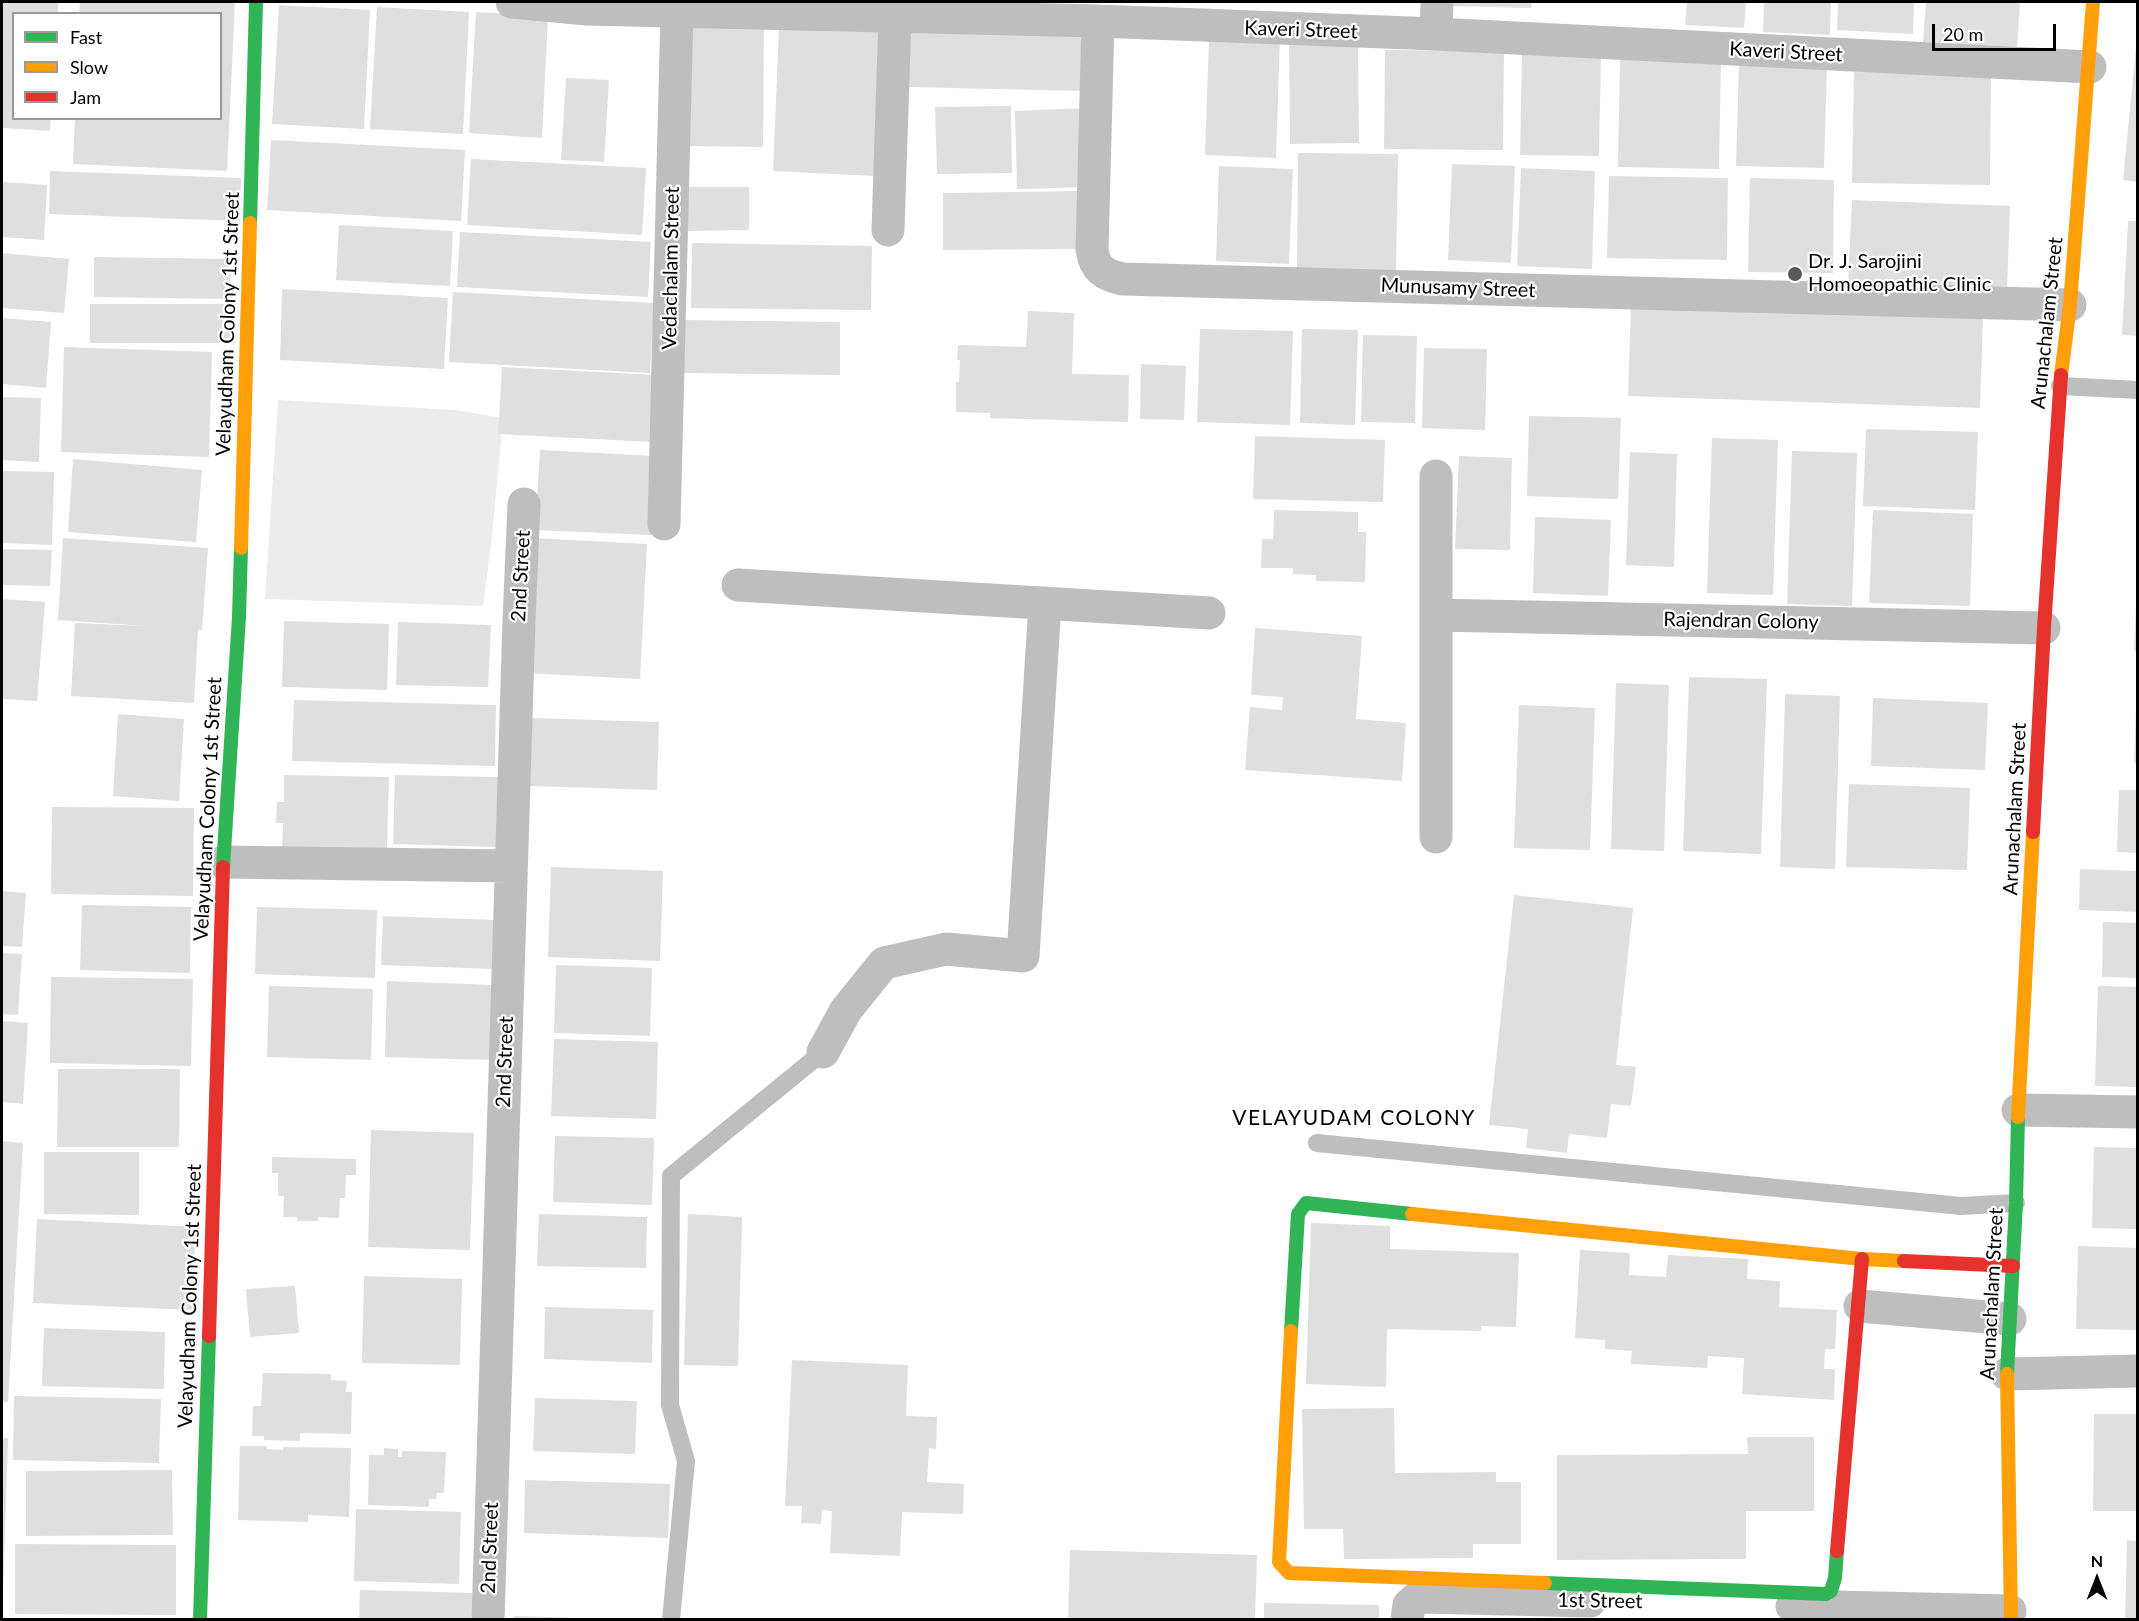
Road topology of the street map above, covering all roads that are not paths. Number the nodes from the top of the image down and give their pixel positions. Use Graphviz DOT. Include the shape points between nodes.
graph roads {
  1 [pos="256,2"];
  2 [pos="512,2"];
  3 [pos="1437,2"];
  4 [pos="2093,2"];
  5 [pos="588,5"];
  6 [pos="758,7"];
  7 [pos="1010,10"];
  8 [pos="677,11"];
  9 [pos="895,16"];
  10 [pos="1098,21"];
  11 [pos="1437,34"];
  12 [pos="2090,67"];
  13 [pos="888,230"];
  14 [pos="2070,305"];
  15 [pos="2060,386"];
  16 [pos="2138,390"];
  17 [pos="1437,476"];
  18 [pos="524,504"];
  19 [pos="664,524"];
  20 [pos="738,585"];
  21 [pos="1044,603"];
  22 [pos="1209,613"];
  23 [pos="1437,615"];
  24 [pos="2044,628"];
  25 [pos="1437,837"];
  26 [pos="223,862"];
  27 [pos="512,866"];
  28 [pos="824,1052"];
  29 [pos="2018,1110"];
  30 [pos="2138,1112"];
  31 [pos="1317,1143"];
  32 [pos="2016,1203"];
  33 [pos="1862,1259"];
  34 [pos="2013,1266"];
  35 [pos="1860,1306"];
  36 [pos="2010,1319"];
  37 [pos="2138,1371"];
  38 [pos="2007,1374"];
  39 [pos="1408,1612"];
  40 [pos="2010,1615"];
  41 [pos="200,1620"];
  42 [pos="488,1620"];
  43 [pos="671,1620"];
  1 -- 26 [label="street, Velayudham Colony 1st Street" via="239,617"];
  2 -- 5 [label="street, Kaveri Street"];
  3 -- 11 [label="street"];
  4 -- 12 [label="street, Arunachalam Street"];
  5 -- 8 [label="street, Kaveri Street"];
  6 -- 8 [label="street, Kaveri Street"];
  6 -- 9 [label="street, Kaveri Street"];
  7 -- 9 [label="street, Kaveri Street"];
  7 -- 10 [label="street, Kaveri Street"];
  8 -- 19 [label="street, Vedachalam Street"];
  9 -- 13 [label="street"];
  10 -- 11 [label="street, Kaveri Street"];
  10 -- 14 [label="street, Munusamy Street" via="1092,250 1094,261 1108,276"];
  11 -- 12 [label="street, Kaveri Street"];
  12 -- 14 [label="street, Arunachalam Street"];
  14 -- 15 [label="street, Arunachalam Street"];
  15 -- 16 [label="lane"];
  15 -- 24 [label="street, Arunachalam Street"];
  17 -- 23 [label="street"];
  18 -- 27 [label="street, 2nd Street"];
  20 -- 21 [label="street"];
  21 -- 22 [label="street"];
  21 -- 28 [label="street" via="1023,957 945,949 884,963 846,1010"];
  23 -- 24 [label="street, Rajendran Colony"];
  23 -- 25 [label="street"];
  24 -- 29 [label="street, Arunachalam Street"];
  26 -- 27 [label="street"];
  26 -- 41 [label="street, Velayudham Colony 1st Street"];
  27 -- 42 [label="street, 2nd Street"];
  28 -- 43 [label="lane" via="671,1176 670,1405 686,1461"];
  29 -- 30 [label="street"];
  29 -- 32 [label="street, Arunachalam Street"];
  31 -- 32 [label="lane" via="1961,1206"];
  32 -- 34 [label="street, Arunachalam Street"];
  33 -- 34 [label="street"];
  33 -- 35 [label="street"];
  33 -- 35 [label="street" via="1306,1203 1298,1215 1297,1226 1279,1562 1289,1573 1298,1574 1831,1592"];
  34 -- 36 [label="street, Arunachalam Street"];
  35 -- 36 [label="street"];
  36 -- 38 [label="street, Arunachalam Street"];
  37 -- 38 [label="street"];
  38 -- 40 [label="street, Arunachalam Street"];
  39 -- 40 [label="street, 1st Street" via="1423,1597"];
}
